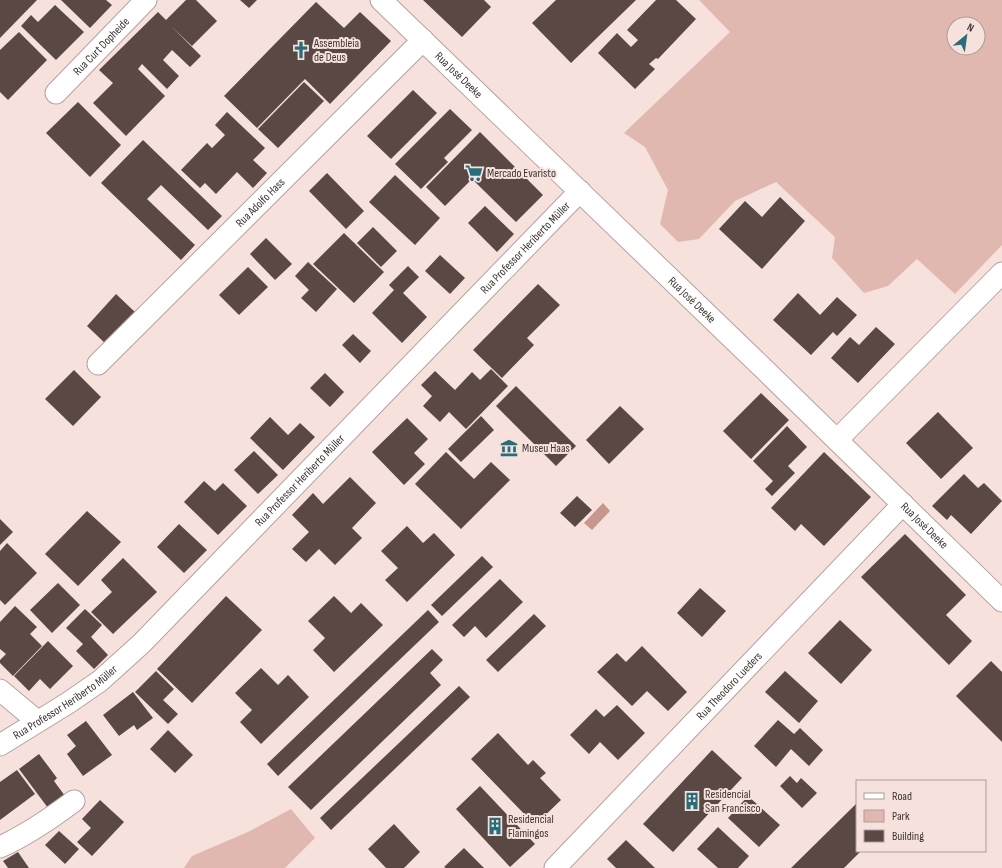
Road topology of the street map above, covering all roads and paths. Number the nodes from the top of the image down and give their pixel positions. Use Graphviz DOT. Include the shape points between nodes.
graph roads {
  1 [pos="146,0"];
  2 [pos="381,0"];
  3 [pos="423,40"];
  4 [pos="56,93"];
  5 [pos="580,191"];
  6 [pos="1002,273"];
  7 [pos="98,364"];
  8 [pos="836,440"];
  9 [pos="903,504"];
  10 [pos="1002,601"];
  11 [pos="0,690"];
  12 [pos="37,721"];
  13 [pos="0,745"];
  14 [pos="74,801"];
  15 [pos="0,847"];
  16 [pos="555,868"];
  1 -- 4 [label="street, Rua Curt Dopheide"];
  2 -- 3 [label="street, Rua José Deeke"];
  3 -- 5 [label="street, Rua José Deeke"];
  3 -- 7 [label="street, Rua Adolfo Hass"];
  5 -- 8 [label="street, Rua José Deeke"];
  5 -- 12 [label="street, Rua Professor Heriberto Müller" via="142,643 100,681"];
  6 -- 8 [label="street"];
  8 -- 9 [label="street, Rua José Deeke"];
  9 -- 10 [label="street, Rua José Deeke"];
  9 -- 16 [label="street, Rua Theodoro Lueders"];
  11 -- 12 [label="street"];
  12 -- 13 [label="street, Rua Professor Heriberto Müller"];
  14 -- 15 [label="street" via="26,835"];
}
